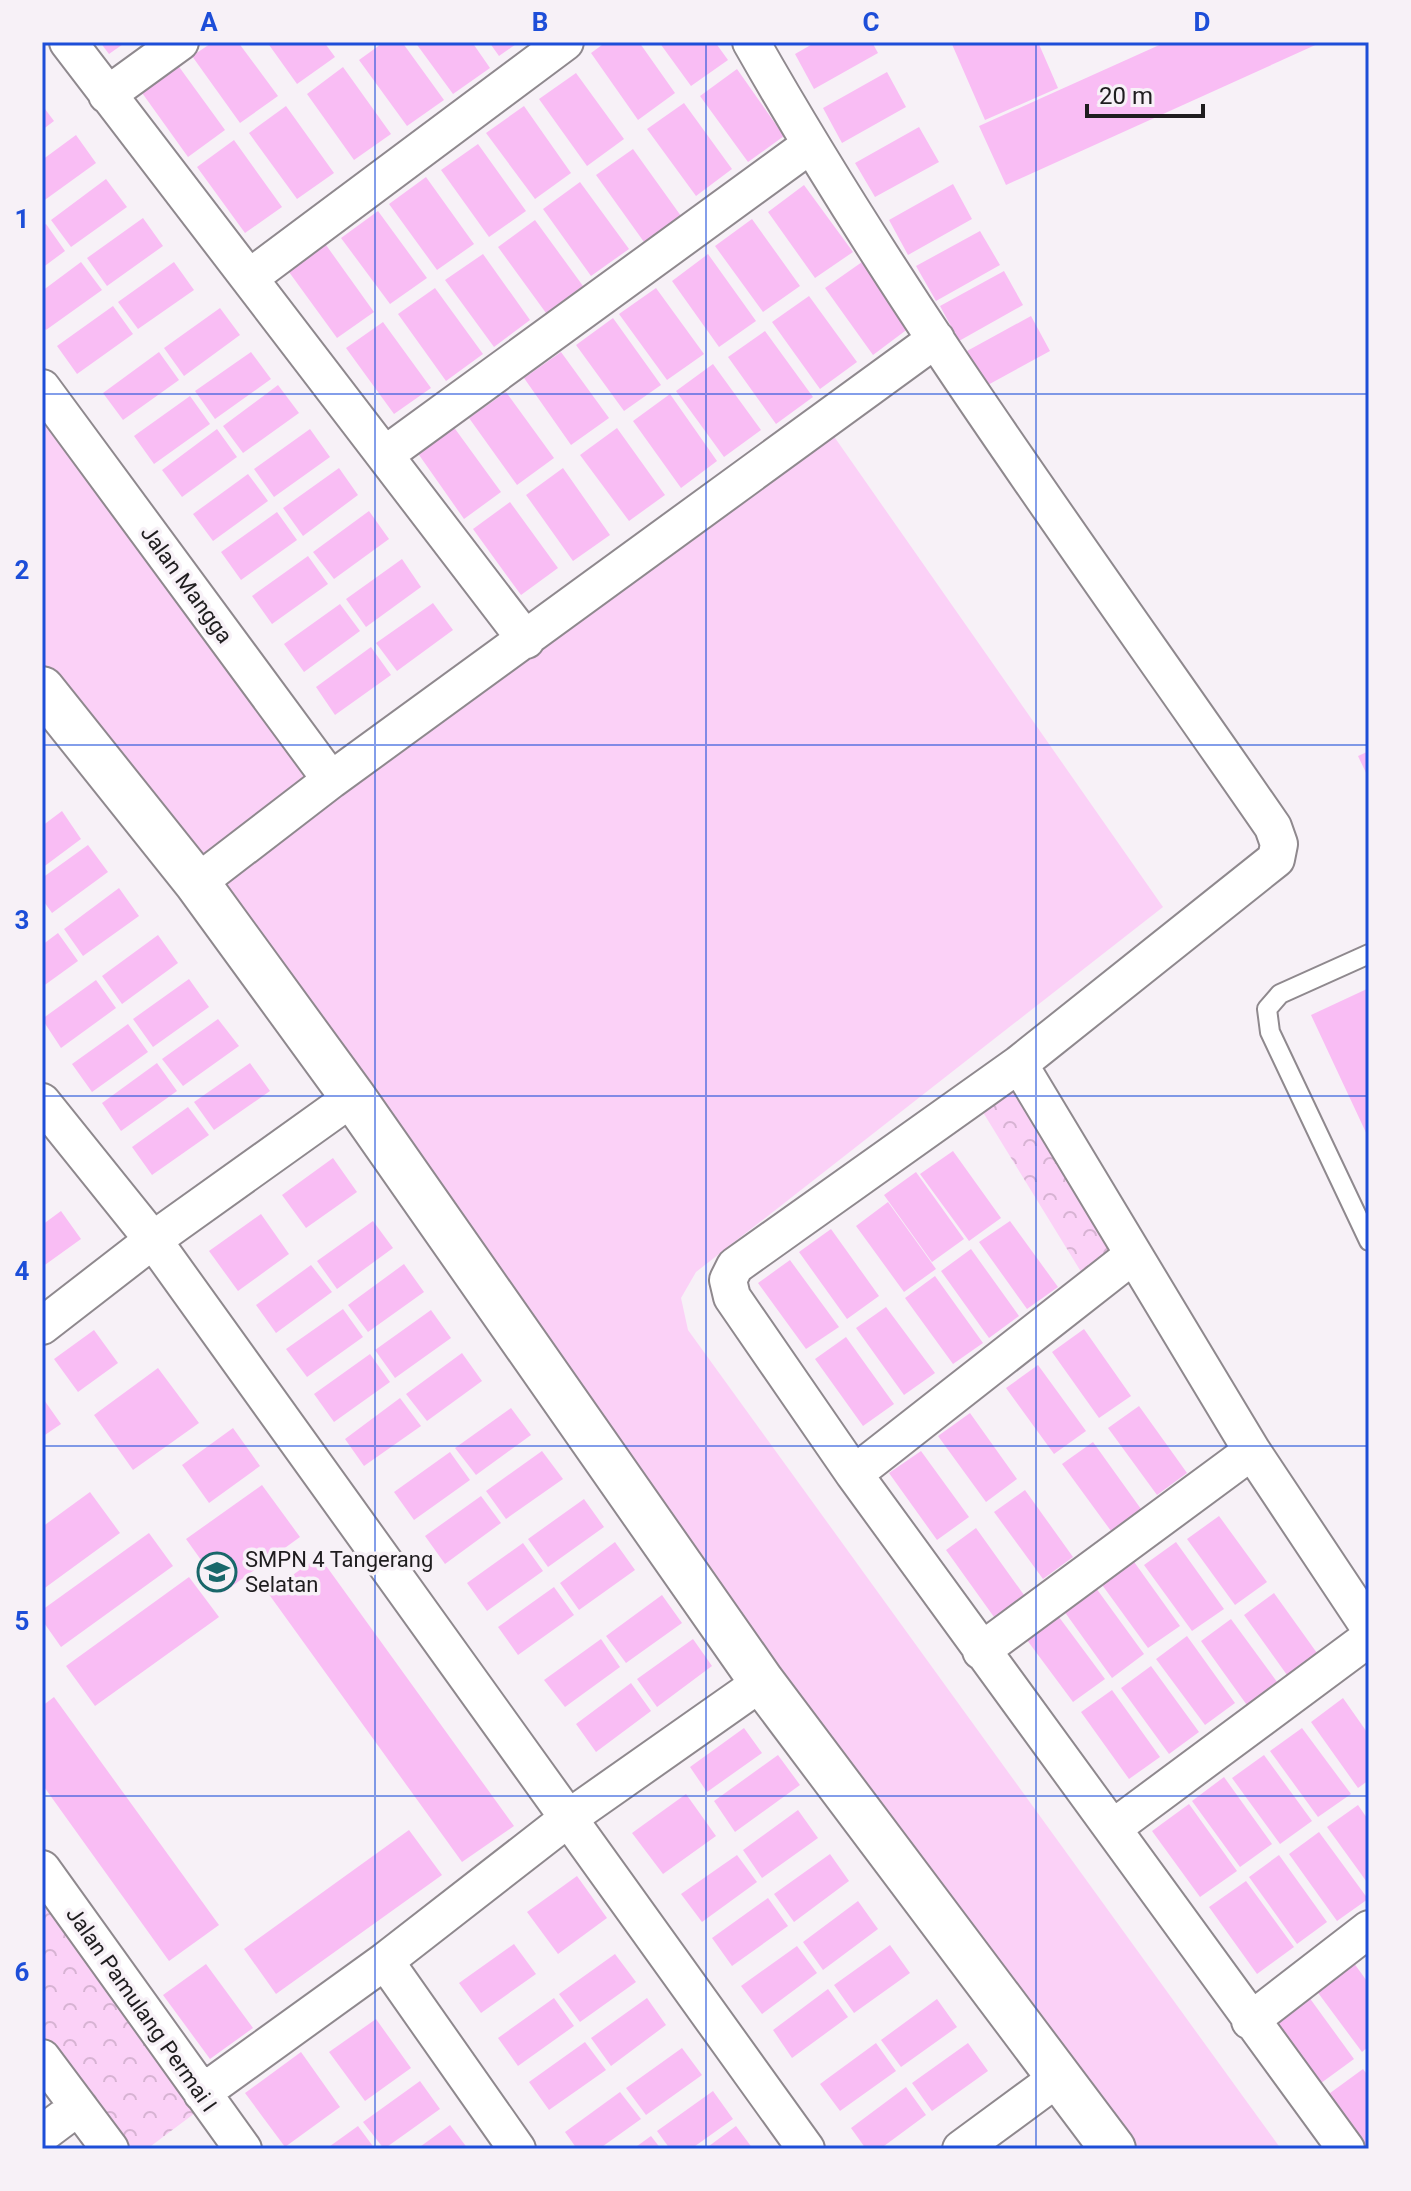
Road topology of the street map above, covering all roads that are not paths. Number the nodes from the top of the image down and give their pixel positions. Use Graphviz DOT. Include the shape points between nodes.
graph roads {
  1 [pos="68,42"];
  2 [pos="180,42"];
  3 [pos="565,42"];
  4 [pos="751,42"];
  5 [pos="107,95"];
  6 [pos="810,145"];
  7 [pos="249,278"];
  8 [pos="936,339"];
  9 [pos="42,388"];
  10 [pos="386,454"];
  11 [pos="526,640"];
  12 [pos="42,689"];
  13 [pos="331,780"];
  14 [pos="197,883"];
  15 [pos="1369,954"];
  16 [pos="1019,1064"];
  17 [pos="353,1097"];
  18 [pos="42,1102"];
  19 [pos="153,1240"];
  20 [pos="1369,1241"];
  21 [pos="1132,1256"];
  22 [pos="42,1326"];
  23 [pos="1252,1451"];
  24 [pos="854,1474"];
  25 [pos="1369,1627"];
  26 [pos="1369,1638"];
  27 [pos="981,1651"];
  28 [pos="762,1682"];
  29 [pos="570,1817"];
  30 [pos="1113,1828"];
  31 [pos="42,1869"];
  32 [pos="1369,1929"];
  33 [pos="385,1961"];
  34 [pos="1250,2021"];
  35 [pos="42,2058"];
  36 [pos="1059,2077"];
  37 [pos="202,2093"];
  38 [pos="78,2107"];
  39 [pos="42,2134"];
  40 [pos="110,2149"];
  41 [pos="243,2149"];
  42 [pos="517,2149"];
  43 [pos="806,2149"];
  44 [pos="961,2149"];
  45 [pos="1113,2149"];
  46 [pos="1346,2149"];
  1 -- 5 [label="street"];
  2 -- 5 [label="street"];
  3 -- 7 [label="street"];
  4 -- 6 [label="street"];
  5 -- 7 [label="street"];
  6 -- 8 [label="street"];
  6 -- 10 [label="street"];
  7 -- 10 [label="street"];
  8 -- 11 [label="street"];
  8 -- 16 [label="street" via="1265,814 1279,844 1276,859"];
  9 -- 13 [label="street, Jalan Mangga"];
  10 -- 11 [label="street"];
  11 -- 13 [label="street"];
  12 -- 14 [label="street"];
  13 -- 14 [label="street"];
  14 -- 17 [label="street"];
  15 -- 20 [label="lane" via="1280,994 1267,1009 1270,1032"];
  16 -- 21 [label="street"];
  16 -- 24 [label="street" via="735,1266 728,1280 732,1297"];
  17 -- 19 [label="street"];
  17 -- 28 [label="street"];
  18 -- 19 [label="street"];
  19 -- 22 [label="street"];
  19 -- 29 [label="street"];
  21 -- 23 [label="street"];
  21 -- 24 [label="street"];
  23 -- 25 [label="street"];
  23 -- 27 [label="street"];
  24 -- 27 [label="street"];
  26 -- 30 [label="street"];
  27 -- 30 [label="street"];
  28 -- 29 [label="street"];
  28 -- 36 [label="street"];
  29 -- 33 [label="street"];
  29 -- 43 [label="street"];
  30 -- 34 [label="street"];
  31 -- 37 [label="street, Jalan Pamulang Permai I"];
  32 -- 34 [label="street"];
  33 -- 37 [label="street"];
  33 -- 42 [label="street"];
  34 -- 46 [label="street"];
  35 -- 38 [label="street"];
  36 -- 44 [label="street"];
  36 -- 45 [label="street"];
  37 -- 41 [label="street, Jalan Pamulang Permai I"];
  38 -- 39 [label="street"];
  38 -- 40 [label="street"];
}
